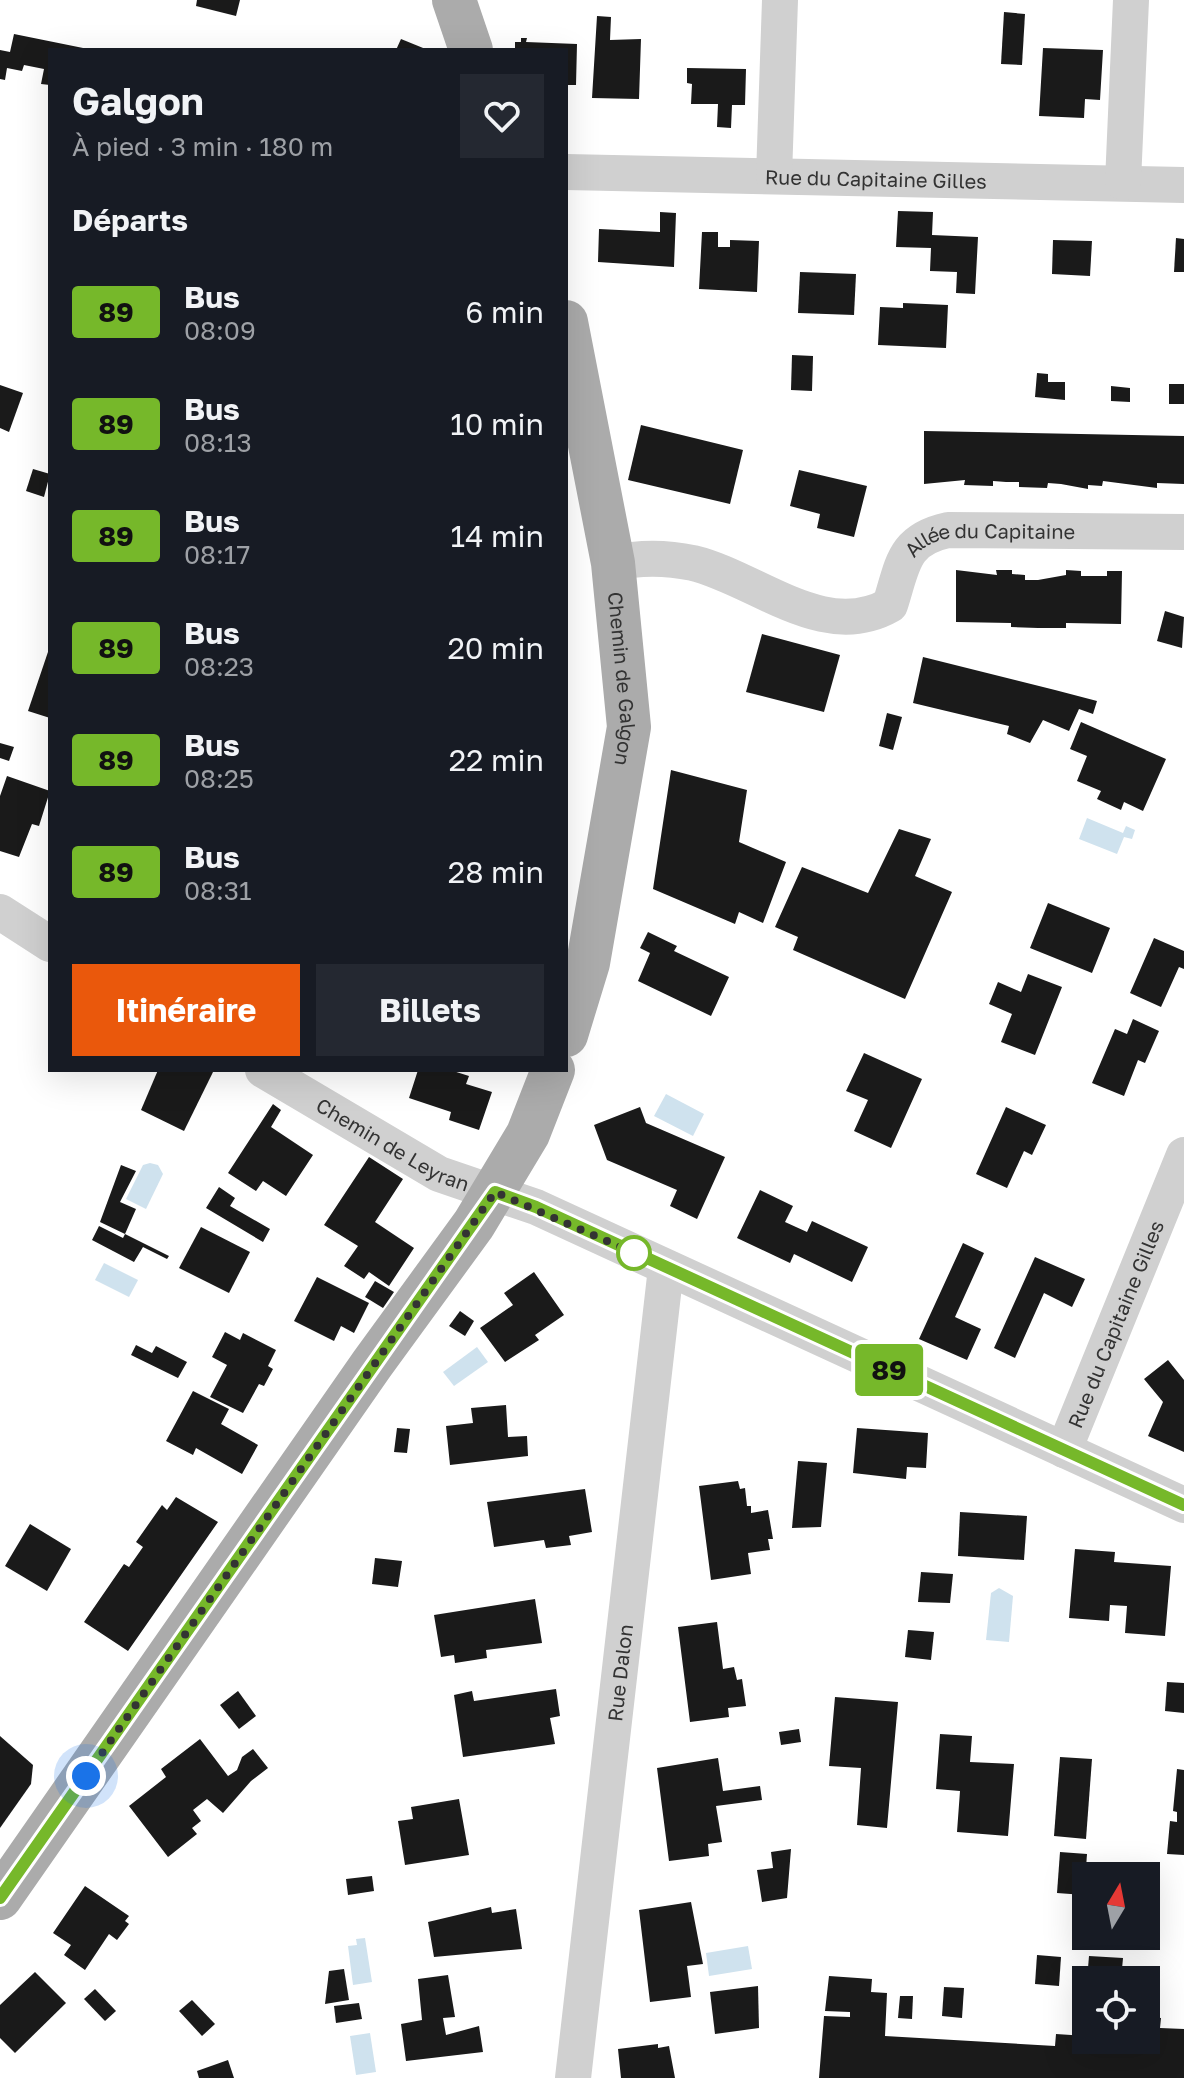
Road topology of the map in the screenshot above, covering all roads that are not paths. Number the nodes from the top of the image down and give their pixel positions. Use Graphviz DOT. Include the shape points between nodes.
graph roads {
  1 [pos="454,0"];
  2 [pos="780,0"];
  3 [pos="1131,0"];
  4 [pos="470,48"];
  5 [pos="568,172"];
  6 [pos="774,176"];
  7 [pos="1123,182"];
  8 [pos="1184,185"];
  9 [pos="568,332"];
  10 [pos="1184,532"];
  11 [pos="613,563"];
  12 [pos="0,912"];
  13 [pos="48,938"];
  14 [pos="568,1028"];
  15 [pos="266,1072"];
  16 [pos="552,1072"];
  17 [pos="1184,1155"];
  18 [pos="495,1192"];
  19 [pos="666,1268"];
  20 [pos="1064,1450"];
  21 [pos="1184,1505"];
  22 [pos="0,1898"];
  23 [pos="573,2078"];
  1 -- 4 [label="main road"];
  2 -- 6 [label="street"];
  3 -- 7 [label="street"];
  5 -- 6 [label="street, Rue du Capitaine Gilles"];
  6 -- 7 [label="street, Rue du Capitaine Gilles"];
  7 -- 8 [label="street, Rue du Capitaine Gilles"];
  9 -- 11 [label="main road, Chemin de Galgon"];
  10 -- 11 [label="street, Allée du Capitaine" via="930,534 903,561 890,605 854,618 766,595 695,563 659,558"];
  11 -- 14 [label="main road, Chemin de Galgon" via="629,727 588,963"];
  12 -- 13 [label="street"];
  15 -- 18 [label="street, Chemin de Leyran" via="439,1174"];
  16 -- 18 [label="main road" via="528,1134"];
  17 -- 20 [label="street, Rue du Capitaine Gilles"];
  18 -- 19 [label="street, Chemin de Leyran"];
  18 -- 22 [label="main road"];
  19 -- 20 [label="street, Chemin de Leyran"];
  19 -- 23 [label="street, Rue Dalon"];
  20 -- 21 [label="street, Chemin de Leyran"];
}
